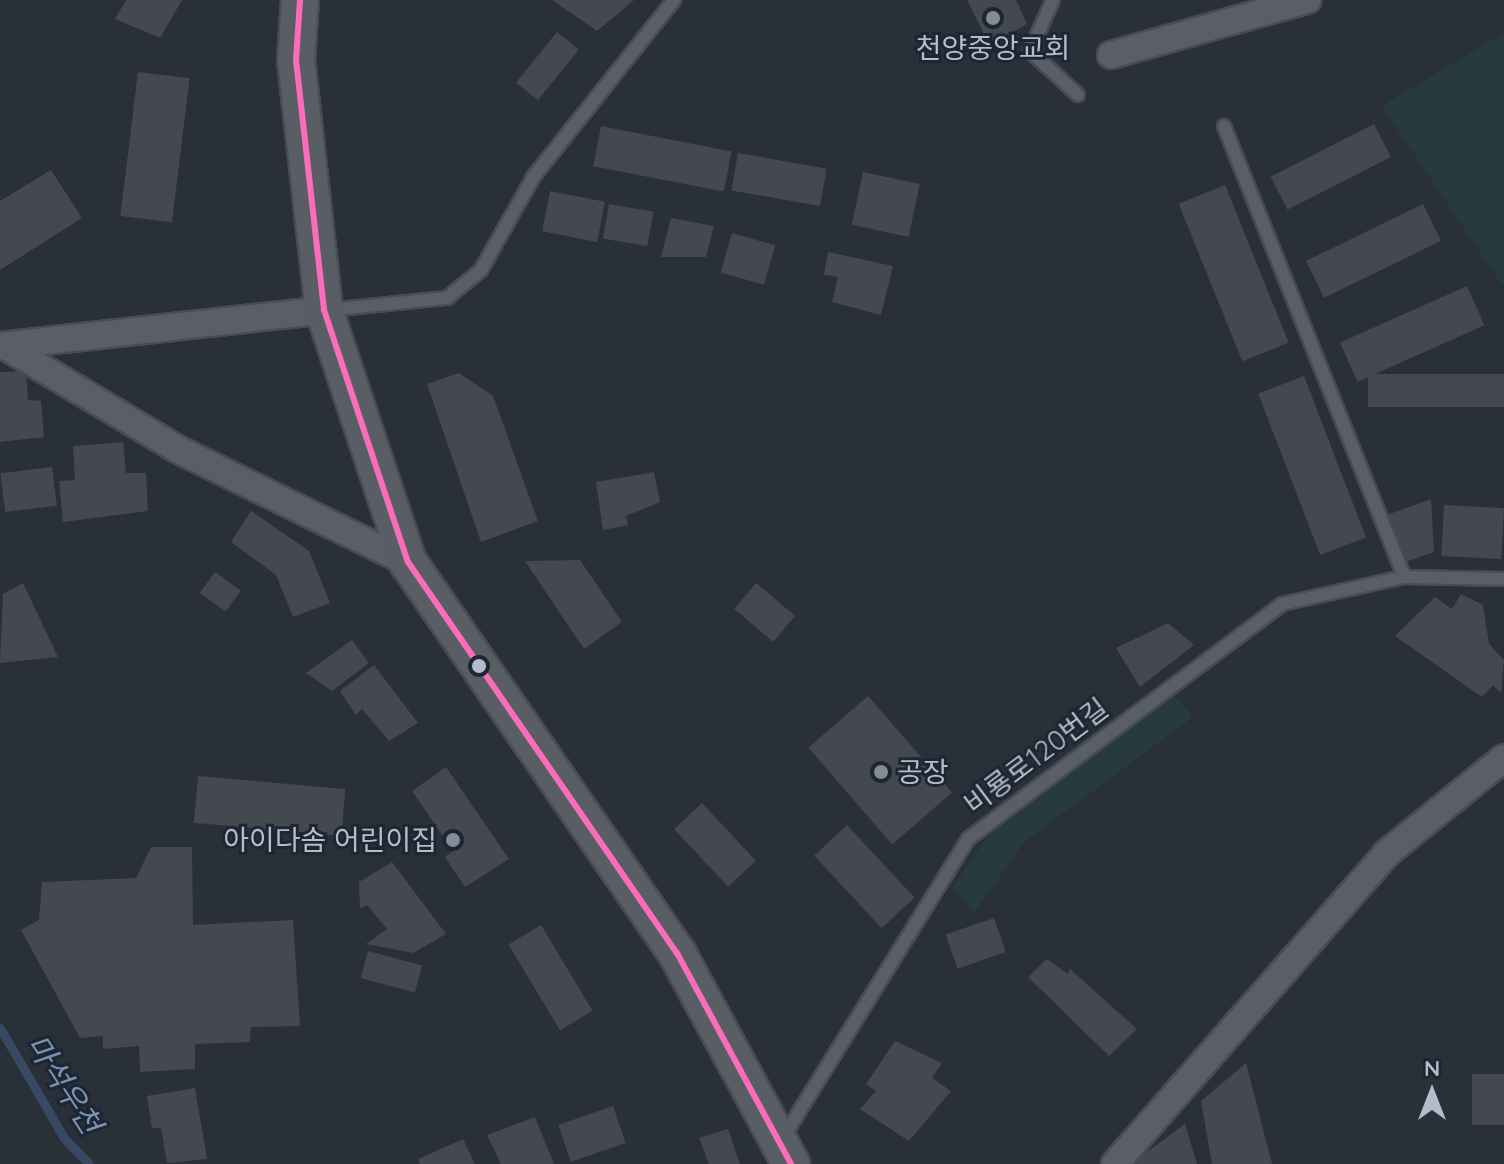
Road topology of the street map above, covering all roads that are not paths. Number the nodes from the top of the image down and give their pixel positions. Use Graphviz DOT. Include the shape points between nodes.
graph roads {
  1 [pos="300,0"];
  2 [pos="674,0"];
  3 [pos="1053,0"];
  4 [pos="1307,0"];
  5 [pos="1111,55"];
  6 [pos="1078,95"];
  7 [pos="1224,126"];
  8 [pos="324,310"];
  9 [pos="3,346"];
  10 [pos="408,562"];
  11 [pos="1404,577"];
  12 [pos="1504,579"];
  13 [pos="1504,758"];
  14 [pos="786,1153"];
  15 [pos="1115,1164"];
  1 -- 8 [label="main road" via="296,60"];
  2 -- 8 [label="lane" via="534,176 481,270 447,298"];
  3 -- 6 [label="lane" via="1030,51"];
  4 -- 5 [label="street"];
  7 -- 11 [label="lane"];
  8 -- 9 [label="street"];
  8 -- 10 [label="main road"];
  9 -- 10 [label="street" via="177,449"];
  10 -- 14 [label="main road" via="677,953"];
  11 -- 12 [label="lane, 비룡로120번길"];
  11 -- 14 [label="lane, 비룡로120번길" via="1282,604 968,839"];
  13 -- 15 [label="street" via="1386,854"];
}
